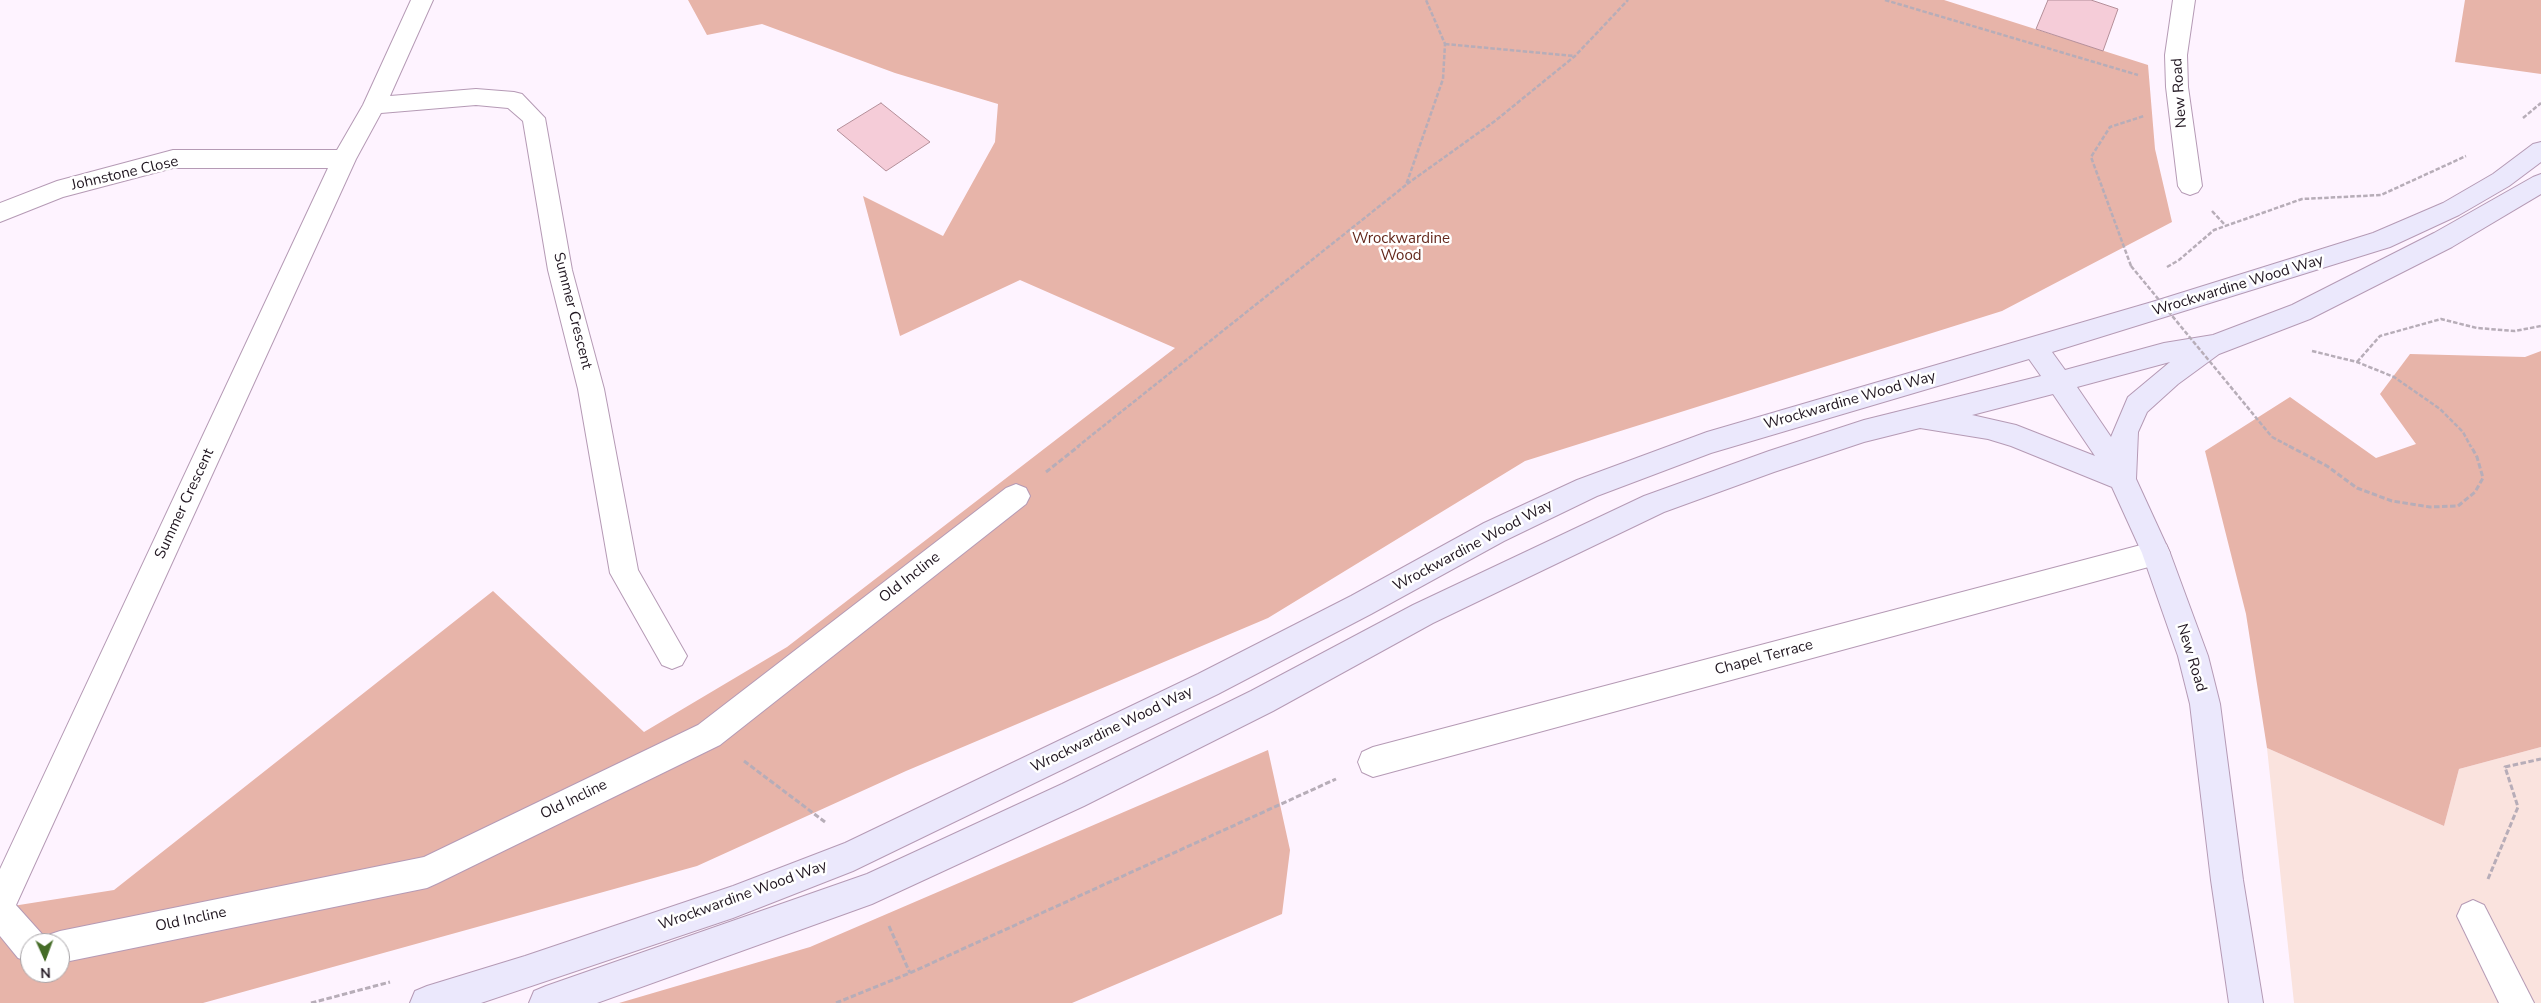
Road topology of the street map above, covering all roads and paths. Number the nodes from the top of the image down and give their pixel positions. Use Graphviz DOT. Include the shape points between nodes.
graph roads {
  1 [pos="422,0"];
  2 [pos="1426,0"];
  3 [pos="1628,0"];
  4 [pos="1885,0"];
  5 [pos="2184,0"];
  6 [pos="1445,44"];
  7 [pos="1575,56"];
  8 [pos="2178,96"];
  9 [pos="2541,103"];
  10 [pos="374,105"];
  11 [pos="2520,120"];
  12 [pos="2541,150"];
  13 [pos="2467,156"];
  14 [pos="344,158"];
  15 [pos="2541,183"];
  16 [pos="1406,185"];
  17 [pos="2190,186"];
  18 [pos="0,213"];
  19 [pos="2220,220"];
  20 [pos="2226,226"];
  21 [pos="2179,260"];
  22 [pos="2541,326"];
  23 [pos="2215,345"];
  24 [pos="2036,347"];
  25 [pos="2312,351"];
  26 [pos="2357,362"];
  27 [pos="2060,382"];
  28 [pos="1916,419"];
  29 [pos="2122,479"];
  30 [pos="1016,496"];
  31 [pos="2156,553"];
  32 [pos="672,656"];
  33 [pos="709,735"];
  34 [pos="2541,759"];
  35 [pos="1373,762"];
  36 [pos="853,855"];
  37 [pos="872,888"];
  38 [pos="0,905"];
  39 [pos="0,911"];
  40 [pos="2473,916"];
  41 [pos="20,934"];
  42 [pos="70,945"];
  43 [pos="910,973"];
  44 [pos="426,1003"];
  45 [pos="546,1003"];
  46 [pos="836,1003"];
  47 [pos="2246,1003"];
  48 [pos="2517,1003"];
  1 -- 10 [label="street, Summer Crescent"];
  2 -- 6 [label="path"];
  3 -- 7 [label="path"];
  4 -- 8 [label="path"];
  5 -- 8 [label="street, New Road" via="2176,55"];
  6 -- 7 [label="path"];
  6 -- 16 [label="path" via="1443,79"];
  7 -- 16 [label="path" via="1495,121"];
  8 -- 17 [label="street, New Road"];
  8 -- 26 [label="path, bridge" via="2110,127 2091,157 2131,266 2272,437 2327,466 2357,488 2392,501 2430,507 2458,506 2475,492 2483,478 2477,457 2463,432 2440,409 2394,377"];
  9 -- 11 [label="path"];
  10 -- 14 [label="street, Summer Crescent"];
  10 -- 32 [label="street, Summer Crescent" via="486,98 514,100 534,118 560,270 591,389 624,573"];
  12 -- 24 [label="main road, Wrockwardine Wood Way" via="2501,180 2451,209 2381,240"];
  13 -- 20 [label="path" via="2381,195 2302,199"];
  14 -- 18 [label="street, Johnstone Close" via="173,159 57,190"];
  14 -- 38 [label="street, Summer Crescent"];
  15 -- 23 [label="main road" via="2442,240 2301,312"];
  16 -- 30 [label="path"];
  19 -- 20 [label="path"];
  20 -- 21 [label="path" via="2214,230"];
  22 -- 26 [label="path" via="2515,331 2476,328 2441,319 2380,336"];
  23 -- 27 [label="main road" via="2164,354"];
  23 -- 29 [label="main road" via="2169,377 2137,405 2125,432"];
  24 -- 27 [label="main road, New Road"];
  24 -- 36 [label="main road, Wrockwardine Wood Way" via="1706,443 1586,488 1494,532 1362,605 1208,684"];
  25 -- 26 [label="path"];
  27 -- 28 [label="main road"];
  27 -- 29 [label="main road, New Road"];
  28 -- 29 [label="main road" via="1988,428 2016,436"];
  28 -- 37 [label="main road" via="1864,431 1654,504 1424,614 1262,701 1073,795"];
  29 -- 31 [label="main road, New Road"];
  30 -- 33 [label="street, Old Incline"];
  31 -- 35 [label="street, Chapel Terrace"];
  31 -- 47 [label="main road, New Road" via="2193,656 2205,704"];
  33 -- 36 [label="path" via="842,834"];
  33 -- 42 [label="street, Old Incline" via="428,872"];
  34 -- 40 [label="path" via="2505,767 2518,807"];
  35 -- 43 [label="path"];
  36 -- 44 [label="main road, Wrockwardine Wood Way" via="733,902"];
  37 -- 43 [label="path"];
  37 -- 45 [label="main road"];
  39 -- 41 [label="street"];
  40 -- 48 [label="street"];
  43 -- 46 [label="path"];
}
